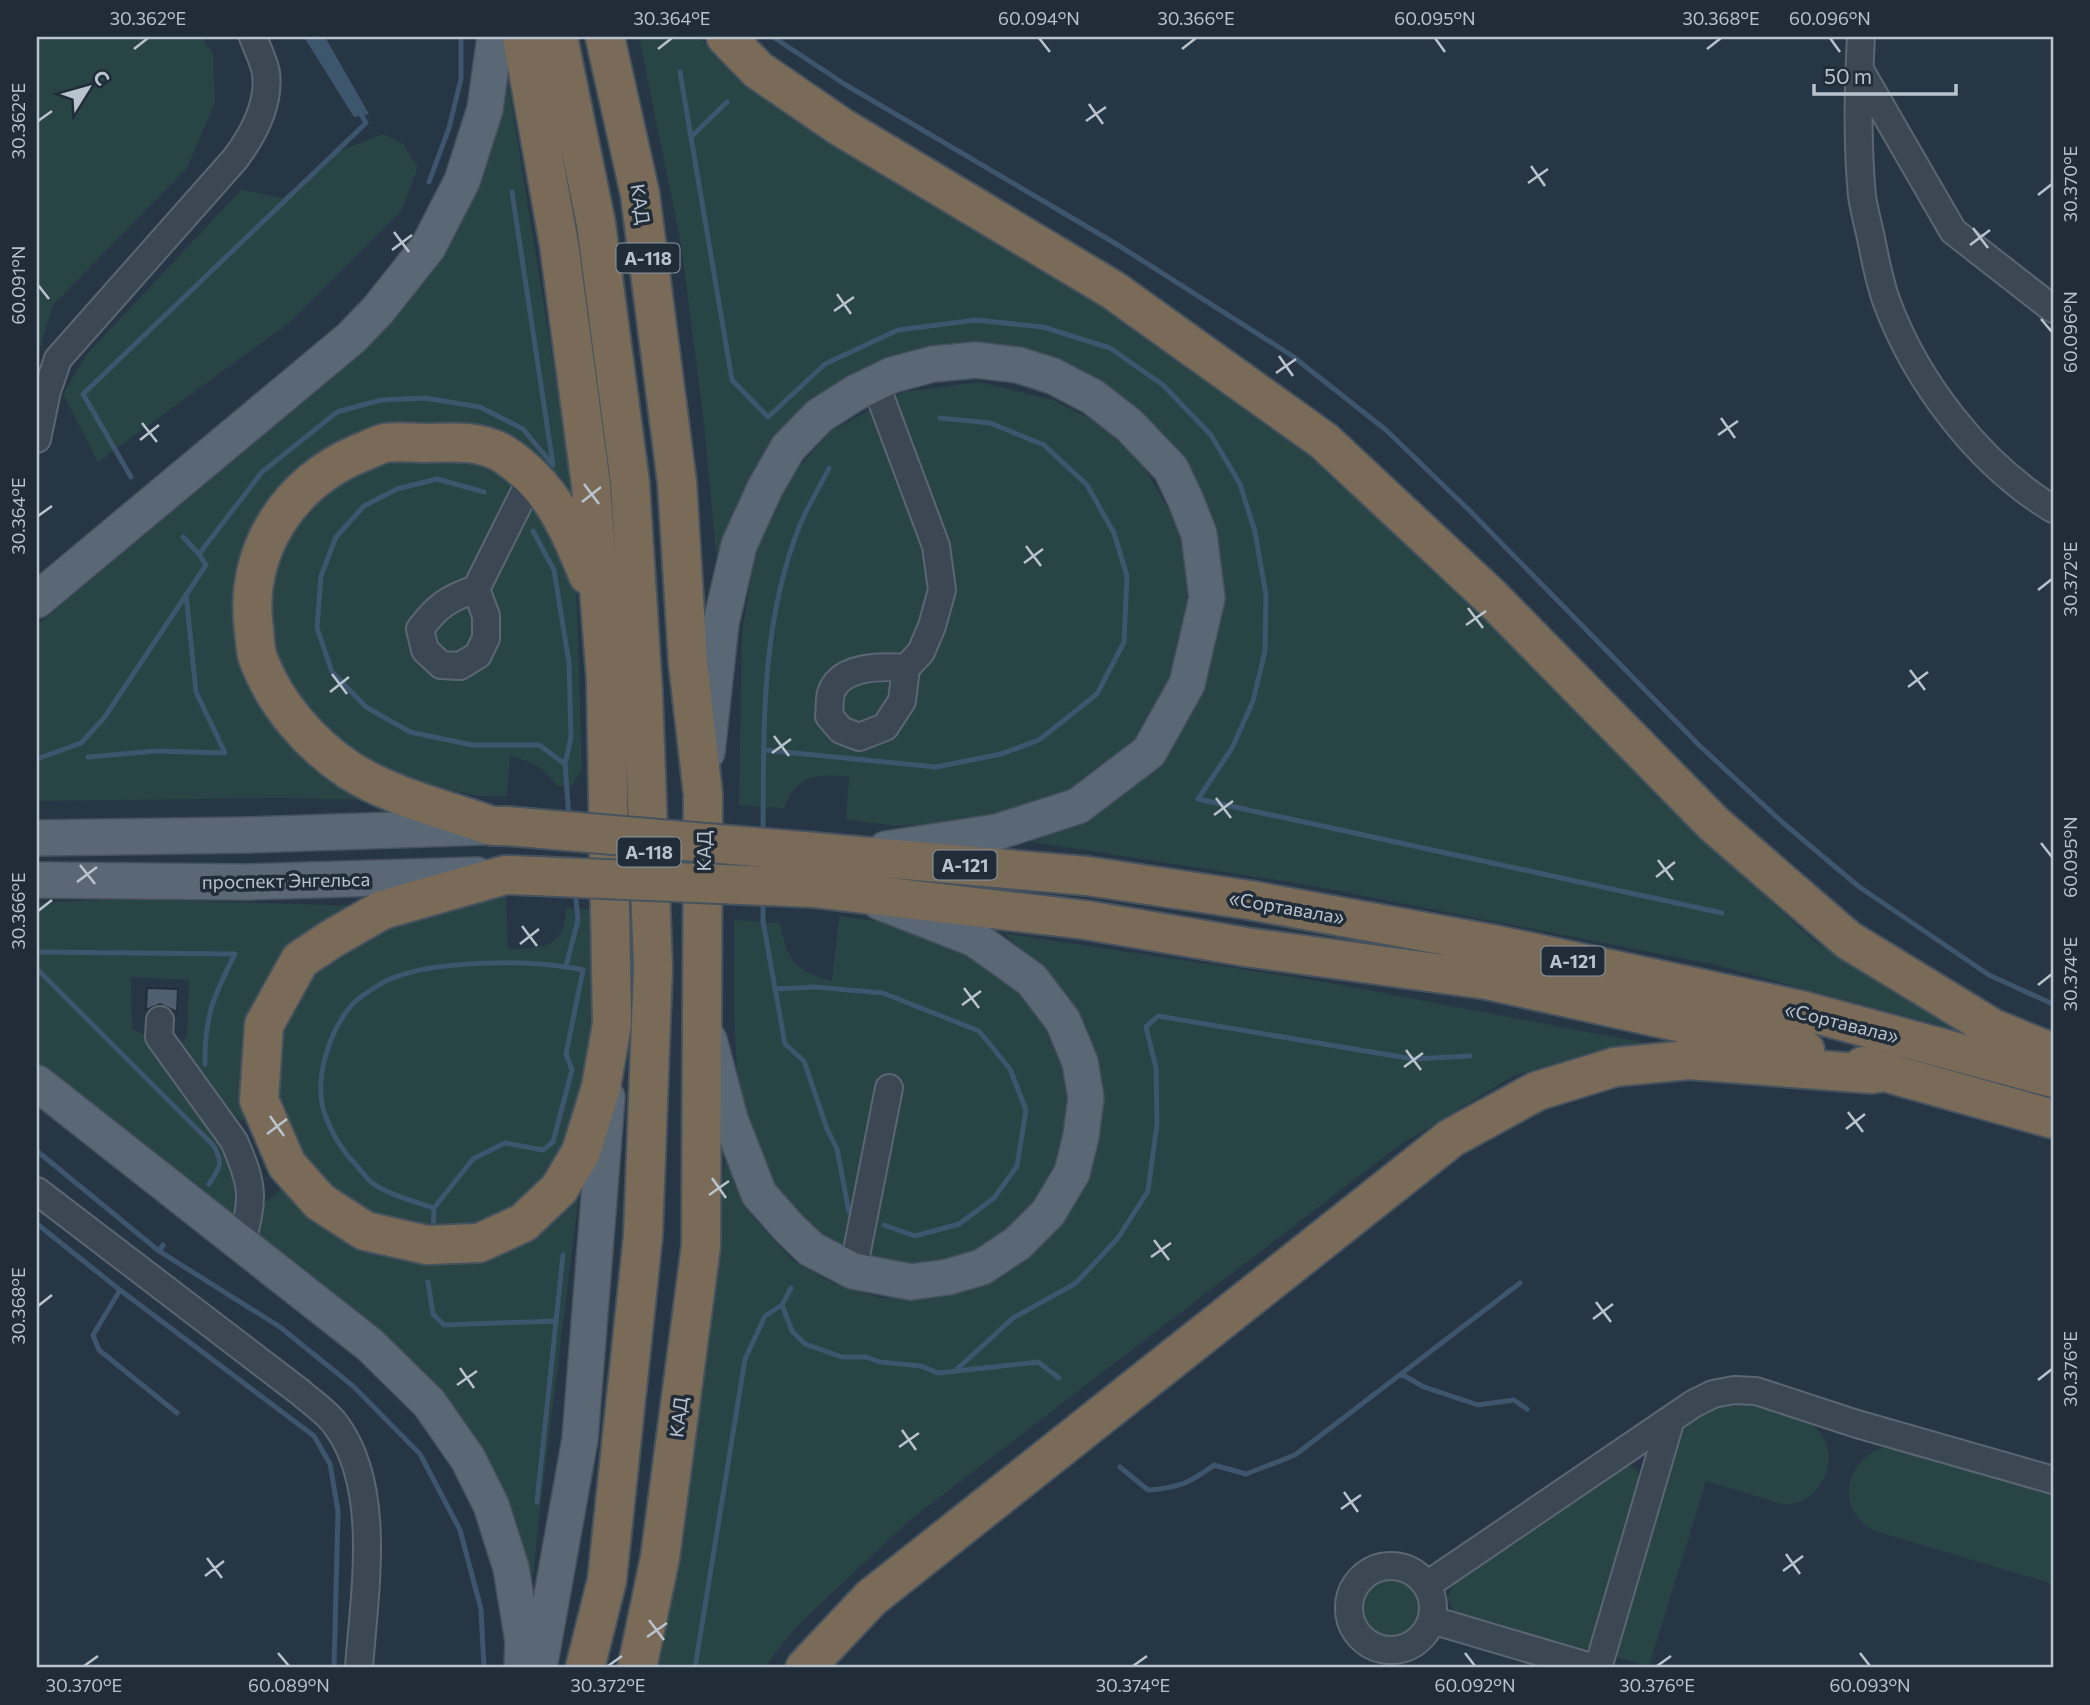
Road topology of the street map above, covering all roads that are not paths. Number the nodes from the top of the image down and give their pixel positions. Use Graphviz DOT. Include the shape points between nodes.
graph roads {
  1 [pos="253,37"];
  2 [pos="495,37"];
  3 [pos="522,37"];
  4 [pos="558,37"];
  5 [pos="605,37"];
  6 [pos="726,37"];
  7 [pos="1861,37"];
  8 [pos="1860,70"];
  9 [pos="2053,309"];
  10 [pos="875,383"];
  11 [pos="37,439"];
  12 [pos="532,477"];
  13 [pos="2053,509"];
  14 [pos="476,589"];
  15 [pos="37,600"];
  16 [pos="906,668"];
  17 [pos="606,680"];
  18 [pos="703,793"];
  19 [pos="499,826"];
  20 [pos="37,838"];
  21 [pos="823,865"];
  22 [pos="520,875"];
  23 [pos="37,880"];
  24 [pos="854,891"];
  25 [pos="702,1016"];
  26 [pos="160,1020"];
  27 [pos="612,1024"];
  28 [pos="2053,1053"];
  29 [pos="1886,1072"];
  30 [pos="2053,1078"];
  31 [pos="37,1083"];
  32 [pos="889,1088"];
  33 [pos="2053,1119"];
  34 [pos="37,1191"];
  35 [pos="241,1245"];
  36 [pos="853,1271"];
  37 [pos="1671,1419"];
  38 [pos="2053,1480"];
  39 [pos="1427,1585"];
  40 [pos="1432,1620"];
  41 [pos="1376,1659"];
  42 [pos="359,1668"];
  43 [pos="522,1668"];
  44 [pos="539,1668"];
  45 [pos="586,1668"];
  46 [pos="637,1668"];
  47 [pos="806,1668"];
  48 [pos="1596,1668"];
  1 -- 11 [label="street" via="266,74 263,107 252,136 58,359"];
  2 -- 15 [label="main road" via="485,109 462,181 428,247 378,310 351,338"];
  3 -- 17 [label="highway" via="559,244 590,485"];
  4 -- 45 [label="highway, А-118" via="596,224 631,483 653,968 643,1236 607,1580"];
  5 -- 18 [label="highway, КАД / А-118" via="642,208 677,482 688,663"];
  6 -- 28 [label="highway" via="758,70 841,127 1113,290 1324,441 1491,597 1714,824 1848,940 1992,1028"];
  7 -- 8 [label="street"];
  8 -- 9 [label="street" via="1953,231"];
  8 -- 13 [label="street" via="1858,141 1863,199 1886,300 1927,382 1956,422 2013,481"];
  10 -- 16 [label="street" via="936,546 942,590 932,626"];
  10 -- 18 [label="main road" via="819,416 788,448 738,545 721,623"];
  10 -- 21 [label="main road" via="933,365 976,360 1018,365 1053,376 1093,397 1129,425 1171,469 1199,534 1207,598 1187,684 1149,752 1078,806 997,832"];
  12 -- 14 [label="street"];
  12 -- 17 [label="highway, «Сортавала»" via="557,506 590,581"];
  12 -- 19 [label="highway, «Сортавала»" via="502,453 466,442 384,443 340,461 284,509 253,579 252,621 258,659 280,703 306,735 349,770 396,793"];
  17 -- 27 [label="highway, «Сортавала»"];
  18 -- 25 [label="highway, КАД / А-118"];
  19 -- 20 [label="main road"];
  19 -- 21 [label="highway, «Сортавала», bridge"];
  21 -- 22 [label="highway, «Сортавала», bridge"];
  21 -- 24 [label="highway, «Сортавала» / А-121"];
  21 -- 30 [label="highway, «Сортавала» / А-121" via="1087,876 1249,900 1497,945 1801,1010"];
  22 -- 23 [label="main road, проспект Энгельса" via="248,882"];
  22 -- 27 [label="highway, «Сортавала»" via="382,910 300,960 264,1025 259,1100 287,1165 320,1202 365,1231 428,1245 479,1243 523,1223 559,1189 581,1152 601,1087"];
  24 -- 29 [label="highway, «Сортавала» / А-121" via="1086,919 1246,947 1487,980 1793,1046"];
  24 -- 36 [label="main road" via="975,939 1032,980 1063,1021 1080,1062 1086,1098 1072,1173 1048,1213 1018,1244 982,1267 948,1277 911,1282"];
  25 -- 36 [label="main road" via="730,1119 759,1194 811,1250"];
  25 -- 46 [label="highway, КАД / А-118" via="701,1246 660,1558"];
  26 -- 35 [label="street" via="159,1037 234,1141 242,1159 251,1201"];
  27 -- 44 [label="main road" via="580,1439"];
  29 -- 33 [label="highway, «Сортавала» / А-121"];
  29 -- 47 [label="highway" via="1688,1060 1615,1067 1536,1091 1451,1138 871,1598"];
  31 -- 35 [label="main road"];
  32 -- 36 [label="street"];
  34 -- 42 [label="street" via="336,1424 354,1458 365,1502"];
  35 -- 43 [label="main road" via="370,1345 429,1403 468,1459 491,1505 511,1567 523,1641"];
  37 -- 38 [label="street" via="1713,1394 1756,1391"];
  37 -- 39 [label="street"];
  37 -- 48 [label="street"];
  39 -- 40 [label="street" via="1434,1608"];
  39 -- 41 [label="street" via="1403,1567 1388,1566 1374,1569 1353,1589 1349,1618"];
  40 -- 41 [label="street" via="1417,1642"];
  40 -- 48 [label="street"];
}
